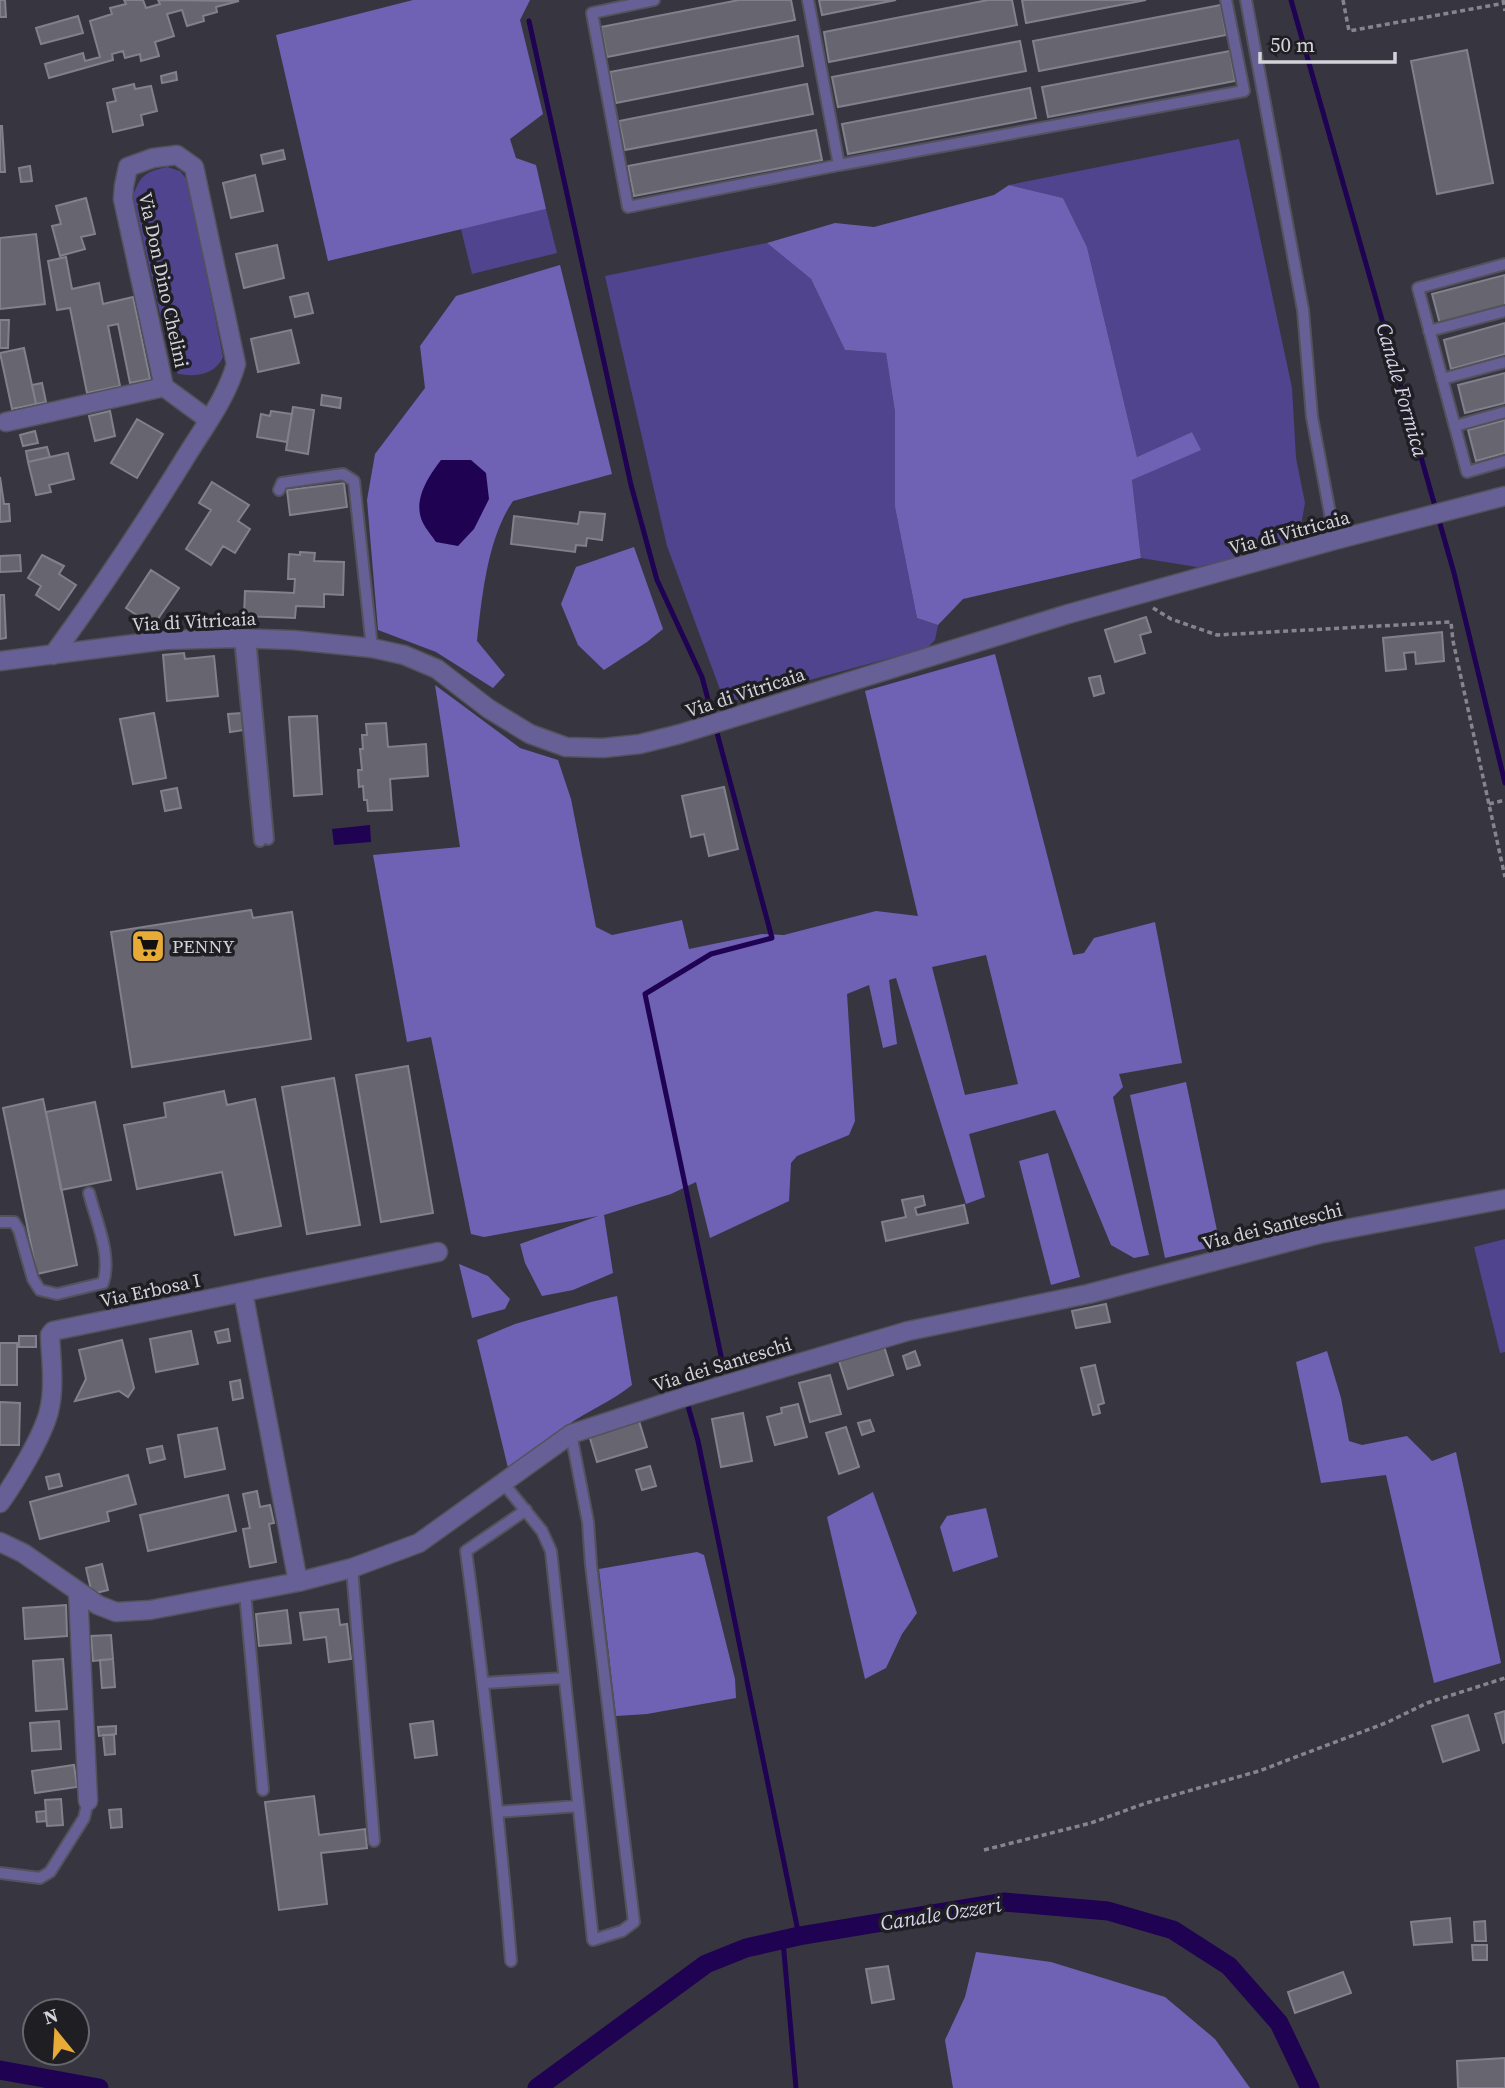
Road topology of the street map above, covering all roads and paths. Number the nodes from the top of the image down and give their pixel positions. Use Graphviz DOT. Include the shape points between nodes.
graph roads {
  1 [pos="654,0"];
  2 [pos="808,0"];
  3 [pos="1226,0"];
  4 [pos="1246,0"];
  5 [pos="1343,0"];
  6 [pos="1504,2"];
  7 [pos="1505,11"];
  8 [pos="839,165"];
  9 [pos="1505,264"];
  10 [pos="1505,311"];
  11 [pos="1429,331"];
  12 [pos="1505,362"];
  13 [pos="1442,379"];
  14 [pos="164,387"];
  15 [pos="1505,412"];
  16 [pos="209,419"];
  17 [pos="6,422"];
  18 [pos="1455,426"];
  19 [pos="1505,461"];
  20 [pos="279,490"];
  21 [pos="1505,496"];
  22 [pos="1335,540"];
  23 [pos="1147,605"];
  24 [pos="245,638"];
  25 [pos="372,648"];
  26 [pos="53,655"];
  27 [pos="0,661"];
  28 [pos="1503,801"];
  29 [pos="1489,804"];
  30 [pos="264,840"];
  31 [pos="1505,877"];
  32 [pos="89,1194"];
  33 [pos="1505,1199"];
  34 [pos="0,1222"];
  35 [pos="438,1252"];
  36 [pos="243,1292"];
  37 [pos="571,1434"];
  38 [pos="504,1484"];
  39 [pos="0,1503"];
  40 [pos="526,1510"];
  41 [pos="0,1542"];
  42 [pos="352,1568"];
  43 [pos="298,1582"];
  44 [pos="78,1592"];
  45 [pos="245,1592"];
  46 [pos="564,1678"];
  47 [pos="1505,1678"];
  48 [pos="484,1683"];
  49 [pos="263,1790"];
  50 [pos="88,1801"];
  51 [pos="578,1806"];
  52 [pos="498,1812"];
  53 [pos="374,1841"];
  54 [pos="984,1850"];
  55 [pos="0,1873"];
  56 [pos="511,1961"];
  1 -- 8 [label="lane" via="592,13 628,207"];
  2 -- 8 [label="lane"];
  3 -- 8 [label="lane" via="1244,91"];
  4 -- 22 [label="lane" via="1303,310 1312,417"];
  5 -- 6 [label="path" via="1349,31"];
  6 -- 7 [label="path"];
  9 -- 11 [label="lane" via="1418,288"];
  10 -- 11 [label="lane"];
  11 -- 13 [label="lane"];
  12 -- 13 [label="lane"];
  13 -- 18 [label="lane"];
  14 -- 16 [label="street, Via Don Dino Chelini"];
  14 -- 16 [label="street, Via Don Dino Chelini" via="123,199 128,167 177,155 194,167 236,364"];
  14 -- 17 [label="street"];
  15 -- 18 [label="lane"];
  16 -- 26 [label="street, Via Don Dino Chelini" via="106,583"];
  18 -- 19 [label="lane" via="1467,472"];
  20 -- 25 [label="lane" via="282,483 343,474 354,481"];
  21 -- 22 [label="street, Via di Vitricaia"];
  22 -- 25 [label="street, Via di Vitricaia" via="1068,614 640,744 566,747 530,734 437,669"];
  23 -- 29 [label="path" via="1217,635 1451,622"];
  24 -- 25 [label="street, Via di Vitricaia"];
  24 -- 26 [label="street, Via di Vitricaia" via="166,640"];
  24 -- 30 [label="lane"];
  26 -- 27 [label="street, Via di Vitricaia"];
  28 -- 29 [label="path"];
  29 -- 31 [label="path"];
  32 -- 34 [label="lane" via="103,1248 103,1283 57,1294 40,1290 19,1230 14,1222"];
  33 -- 37 [label="street, Via dei Santeschi" via="1319,1234 1088,1294 908,1331"];
  35 -- 36 [label="street, Via Erbosa I"];
  36 -- 39 [label="street, Via Erbosa I" via="53,1331 49,1411"];
  36 -- 43 [label="street"];
  37 -- 38 [label="street, Via dei Santeschi"];
  37 -- 51 [label="lane" via="588,1522 634,1922 593,1940"];
  38 -- 40 [label="lane"];
  38 -- 42 [label="street, Via dei Santeschi" via="419,1543"];
  40 -- 46 [label="lane" via="551,1552"];
  40 -- 48 [label="lane" via="466,1551"];
  41 -- 44 [label="street, Via dei Santeschi"];
  42 -- 43 [label="street, Via dei Santeschi"];
  42 -- 53 [label="lane"];
  43 -- 45 [label="street, Via dei Santeschi"];
  44 -- 45 [label="street, Via dei Santeschi" via="116,1612"];
  44 -- 50 [label="street"];
  45 -- 49 [label="lane"];
  46 -- 48 [label="lane"];
  46 -- 51 [label="lane"];
  47 -- 54 [label="path" via="1438,1699 1259,1771 1091,1823"];
  48 -- 52 [label="lane"];
  50 -- 55 [label="lane" via="84,1818 50,1872 40,1878"];
  51 -- 52 [label="lane"];
  52 -- 56 [label="lane"];
}
